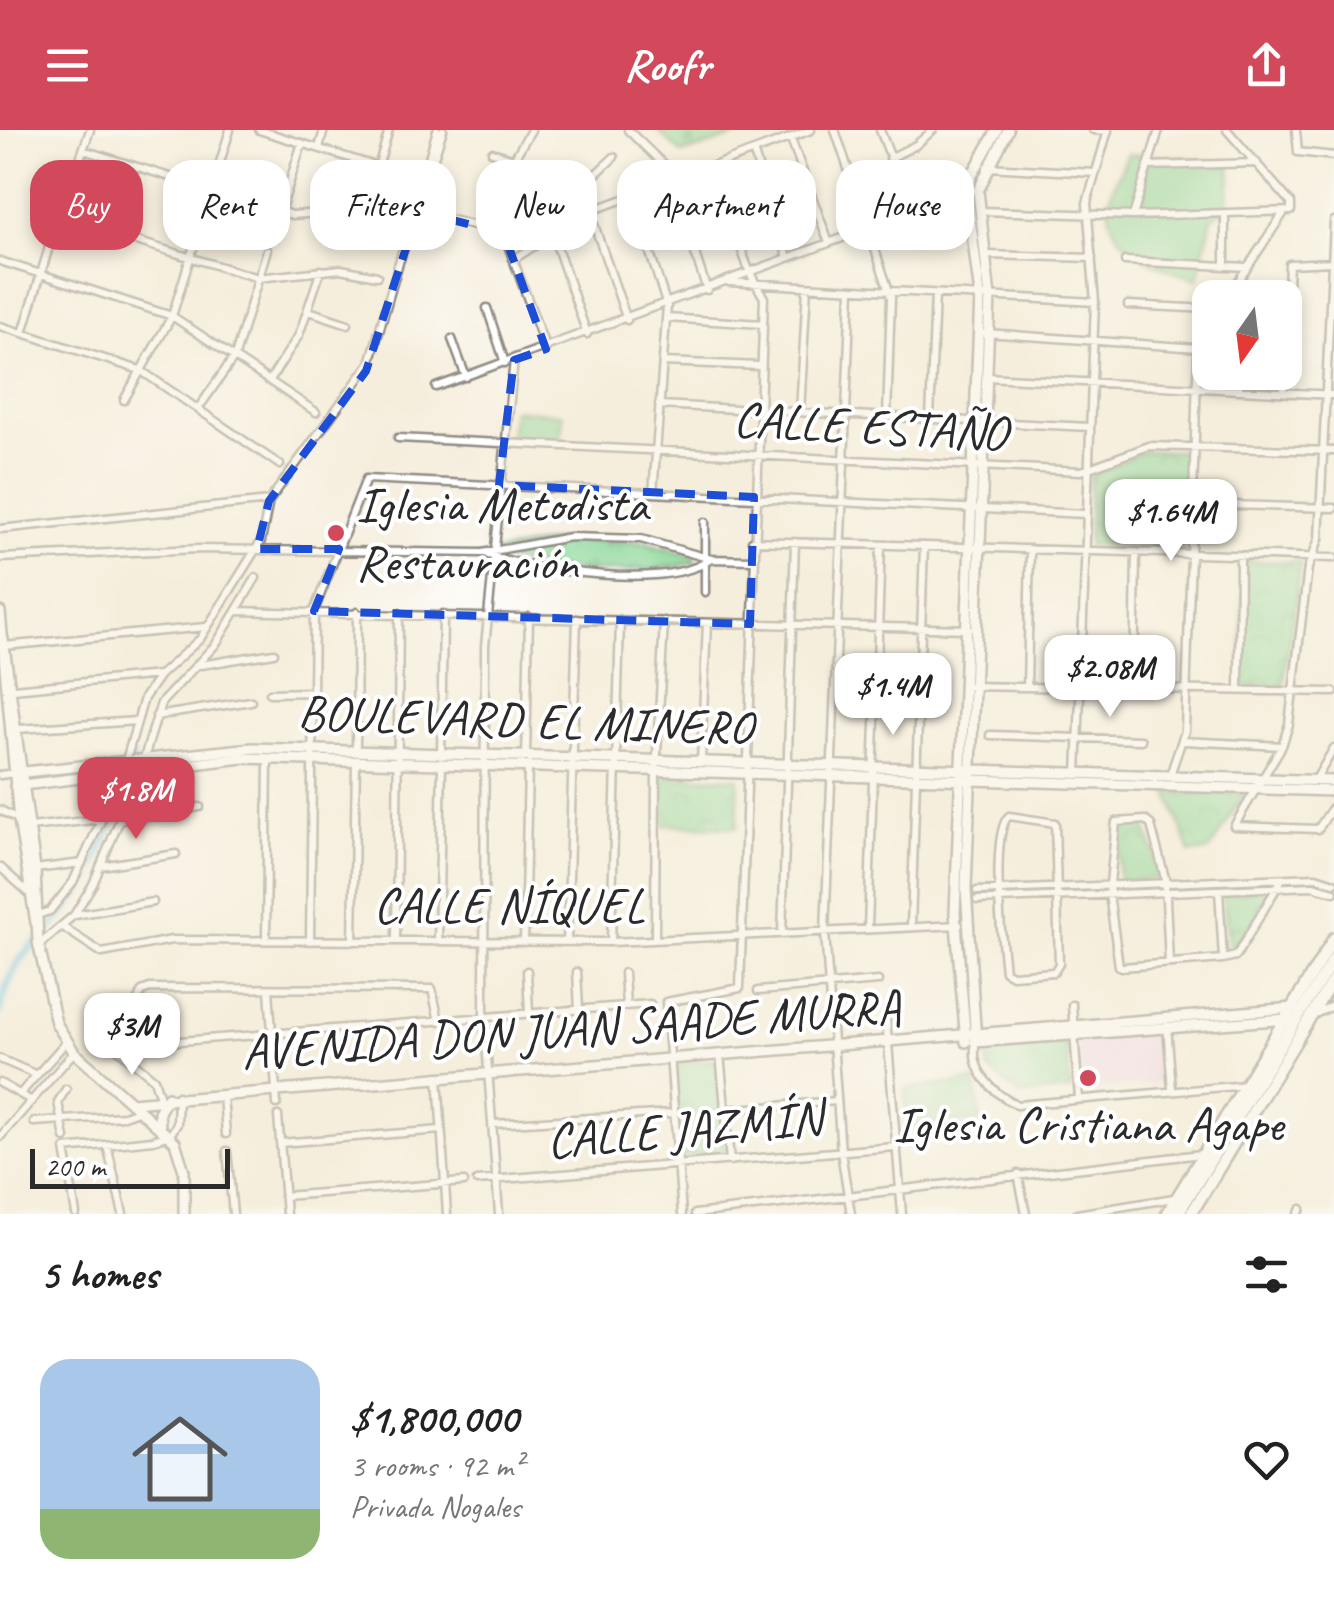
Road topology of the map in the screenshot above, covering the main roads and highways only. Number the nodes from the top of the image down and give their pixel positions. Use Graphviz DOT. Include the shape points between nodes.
graph roads {
  1 [pos="1334,938"];
  2 [pos="1334,958"];
  3 [pos="1334,978"];
  4 [pos="1313,1011"];
  5 [pos="1290,1016"];
  6 [pos="1249,1086"];
  7 [pos="1167,1214"];
  8 [pos="1178,1214"];
  9 [pos="1191,1214"];
  1 -- 5 [label="main road"];
  2 -- 4 [label="main road"];
  3 -- 4 [label="main road"];
  4 -- 5 [label="main road"];
  4 -- 9 [label="main road"];
  5 -- 6 [label="main road"];
  6 -- 7 [label="main road"];
  6 -- 8 [label="main road"];
}
